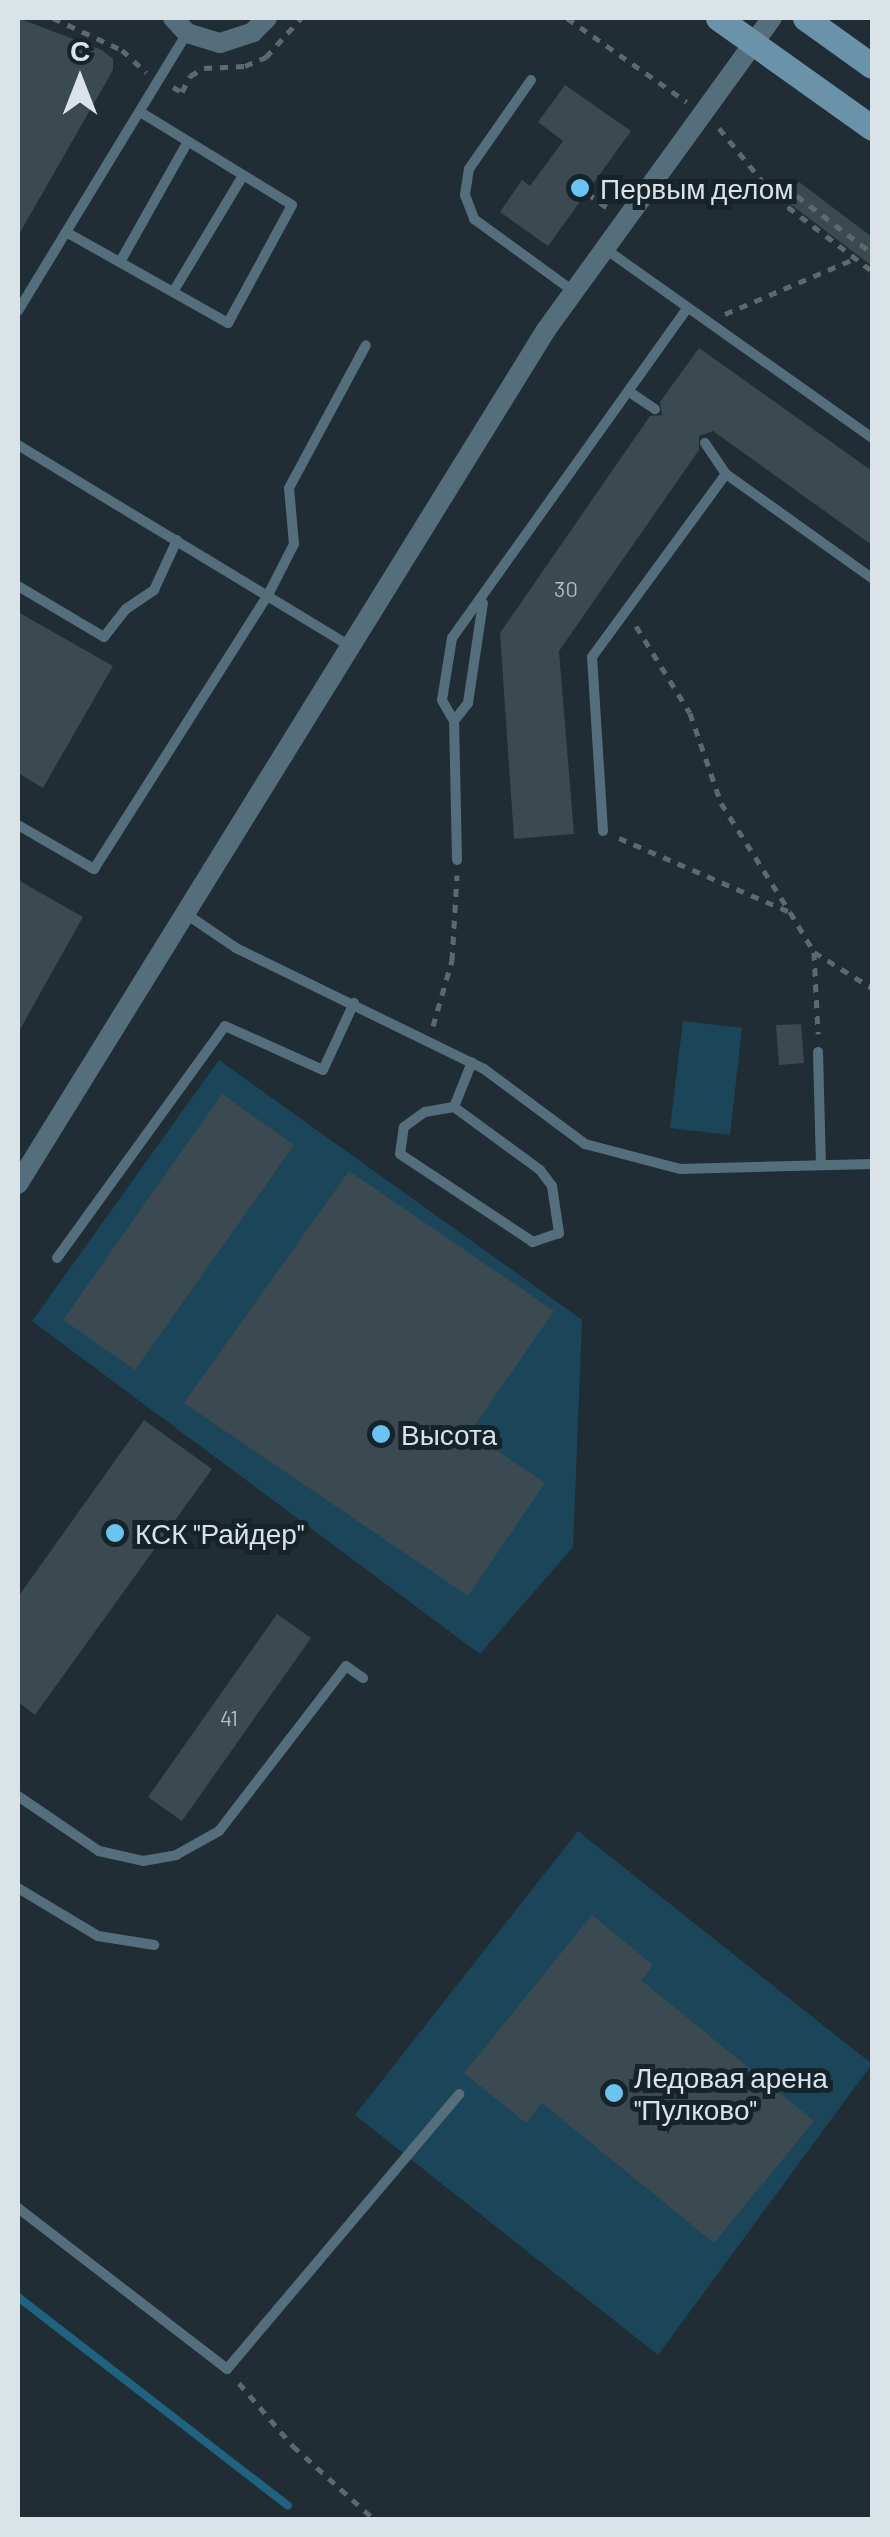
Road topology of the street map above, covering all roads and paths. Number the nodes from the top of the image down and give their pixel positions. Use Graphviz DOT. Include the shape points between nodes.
graph roads {
  1 [pos="267,18"];
  2 [pos="567,18"];
  3 [pos="718,18"];
  4 [pos="772,18"];
  5 [pos="805,18"];
  6 [pos="180,25"];
  7 [pos="754,43"];
  8 [pos="872,66"];
  9 [pos="531,80"];
  10 [pos="140,112"];
  11 [pos="702,113"];
  12 [pos="872,128"];
  13 [pos="187,143"];
  14 [pos="242,176"];
  15 [pos="775,197"];
  16 [pos="66,232"];
  17 [pos="604,248"];
  18 [pos="872,254"];
  19 [pos="856,258"];
  20 [pos="120,262"];
  21 [pos="872,271"];
  22 [pos="572,291"];
  23 [pos="173,292"];
  24 [pos="687,309"];
  25 [pos="18,311"];
  26 [pos="706,322"];
  27 [pos="366,345"];
  28 [pos="631,393"];
  29 [pos="655,409"];
  30 [pos="872,438"];
  31 [pos="704,442"];
  32 [pos="18,446"];
  33 [pos="726,474"];
  34 [pos="177,540"];
  35 [pos="872,578"];
  36 [pos="18,586"];
  37 [pos="269,593"];
  38 [pos="483,603"];
  39 [pos="626,610"];
  40 [pos="351,647"];
  41 [pos="454,721"];
  42 [pos="18,825"];
  43 [pos="603,831"];
  44 [pos="457,860"];
  45 [pos="790,912"];
  46 [pos="185,914"];
  47 [pos="814,952"];
  48 [pos="872,988"];
  49 [pos="354,1003"];
  50 [pos="430,1038"];
  51 [pos="818,1052"];
  52 [pos="472,1062"];
  53 [pos="454,1107"];
  54 [pos="872,1164"];
  55 [pos="822,1165"];
  56 [pos="18,1184"];
  57 [pos="57,1258"];
  58 [pos="363,1678"];
  59 [pos="18,1796"];
  60 [pos="18,1888"];
  61 [pos="154,1945"];
  62 [pos="458,2094"];
  63 [pos="18,2208"];
  64 [pos="227,2369"];
  65 [pos="374,2520"];
  1 -- 6 [label="street" via="237,40 220,43"];
  2 -- 11 [label="path"];
  3 -- 7 [label="main road"];
  4 -- 7 [label="street"];
  5 -- 8 [label="main road"];
  6 -- 10 [label="lane"];
  7 -- 11 [label="street"];
  7 -- 12 [label="main road"];
  9 -- 22 [label="lane" via="469,169 465,195 474,220"];
  10 -- 13 [label="lane"];
  10 -- 16 [label="lane"];
  11 -- 15 [label="path" via="739,146"];
  11 -- 17 [label="street"];
  13 -- 14 [label="lane"];
  13 -- 20 [label="lane"];
  14 -- 23 [label="lane"];
  14 -- 23 [label="lane" via="292,205 228,323"];
  15 -- 18 [label="path" via="784,186"];
  15 -- 19 [label="path"];
  16 -- 20 [label="lane"];
  16 -- 25 [label="lane"];
  17 -- 22 [label="street"];
  17 -- 24 [label="lane"];
  19 -- 21 [label="path"];
  19 -- 26 [label="path"];
  20 -- 23 [label="lane"];
  22 -- 40 [label="street"];
  24 -- 26 [label="lane"];
  24 -- 28 [label="lane"];
  26 -- 30 [label="lane"];
  27 -- 37 [label="lane" via="289,488 294,544"];
  28 -- 29 [label="lane"];
  28 -- 38 [label="lane"];
  31 -- 33 [label="lane"];
  32 -- 34 [label="lane"];
  33 -- 35 [label="lane"];
  33 -- 39 [label="lane"];
  34 -- 36 [label="lane" via="154,590 104,637"];
  34 -- 37 [label="lane"];
  37 -- 40 [label="lane"];
  37 -- 42 [label="lane" via="94,869"];
  38 -- 41 [label="lane" via="468,704"];
  38 -- 41 [label="lane" via="452,638 443,673 442,700"];
  39 -- 43 [label="lane" via="592,658"];
  39 -- 45 [label="path" via="690,713 721,802"];
  40 -- 46 [label="street"];
  41 -- 44 [label="lane"];
  43 -- 45 [label="path"];
  44 -- 50 [label="path" via="452,960"];
  45 -- 47 [label="path"];
  46 -- 49 [label="lane" via="236,948"];
  46 -- 56 [label="street"];
  47 -- 48 [label="path"];
  47 -- 51 [label="path"];
  49 -- 50 [label="lane"];
  49 -- 57 [label="lane" via="323,1070 224,1026"];
  50 -- 52 [label="lane"];
  51 -- 55 [label="lane"];
  52 -- 53 [label="lane"];
  52 -- 55 [label="lane" via="585,1144 641,1161 680,1169"];
  53 -- 53 [label="lane" via="425,1112 404,1127 400,1154 532,1242 559,1233 552,1186 540,1170"];
  54 -- 55 [label="lane"];
  58 -- 59 [label="lane" via="346,1666 219,1831 176,1856 142,1861 98,1851"];
  60 -- 61 [label="lane" via="98,1936"];
  62 -- 64 [label="lane"];
  63 -- 64 [label="lane"];
  64 -- 65 [label="path" via="293,2446"];
}
